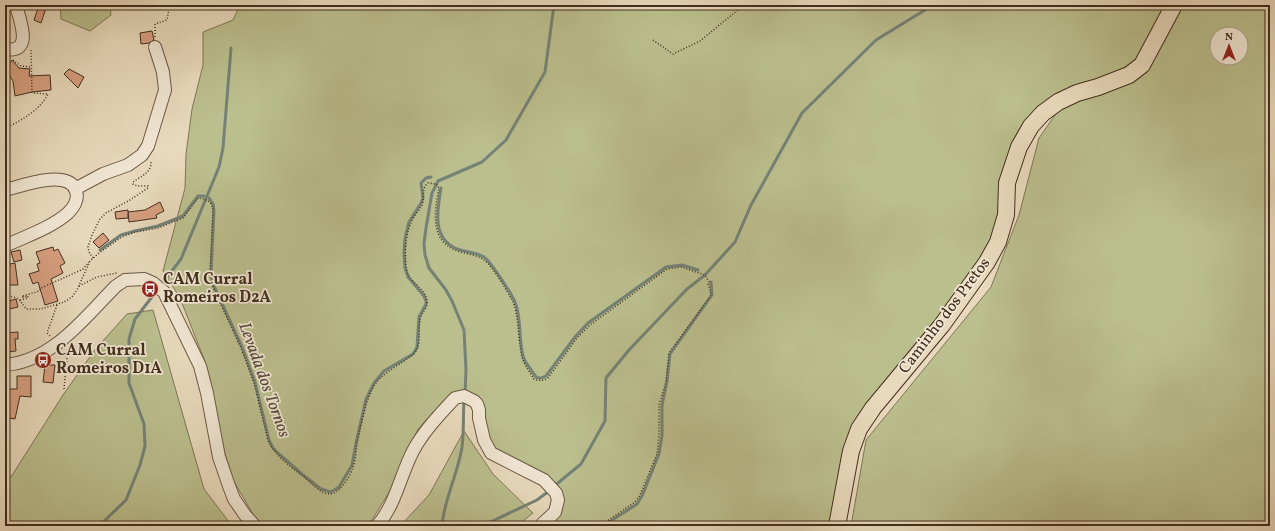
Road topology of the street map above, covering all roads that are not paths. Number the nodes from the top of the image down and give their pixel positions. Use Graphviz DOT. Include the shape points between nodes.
graph roads {
  1 [pos="16,5"];
  2 [pos="1174,5"];
  3 [pos="155,48"];
  4 [pos="8,53"];
  5 [pos="75,189"];
  6 [pos="5,190"];
  7 [pos="5,246"];
  8 [pos="5,365"];
  9 [pos="255,526"];
  10 [pos="377,526"];
  11 [pos="540,526"];
  12 [pos="838,526"];
  1 -- 4 [label="street" via="23,42 20,47"];
  2 -- 12 [label="main road, Caminho dos Pretos" via="1142,65 1129,75 1058,102 1031,126 1019,147 1007,183 1006,215 998,242 987,262 942,325 873,408 859,430 851,451"];
  3 -- 5 [label="street" via="165,80 165,90 148,146 142,156 128,165 103,174"];
  5 -- 6 [label="street" via="67,181 57,179"];
  5 -- 7 [label="street" via="76,200 68,213"];
  8 -- 9 [label="street" via="36,357 125,280 144,279 158,286 200,366 219,457 228,486 238,505"];
  10 -- 11 [label="street" via="396,496 413,452 422,438 455,398 461,396 474,401 479,410 484,440 491,453 544,480 556,493 558,500 555,512"];
}
